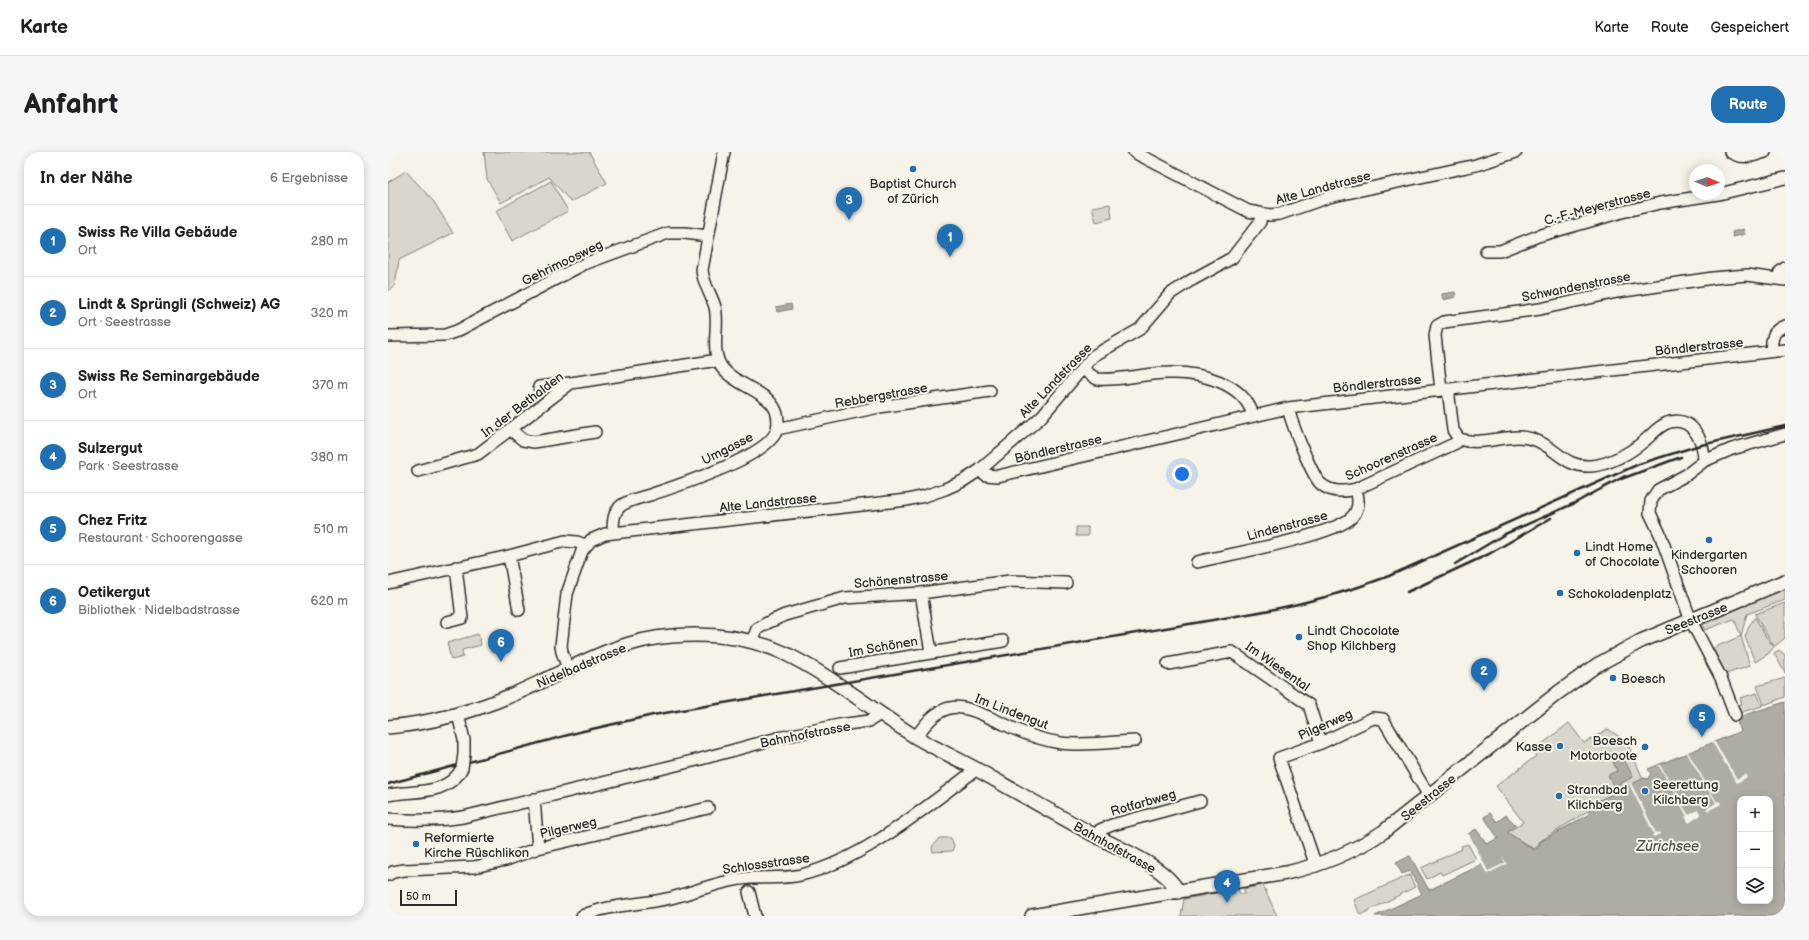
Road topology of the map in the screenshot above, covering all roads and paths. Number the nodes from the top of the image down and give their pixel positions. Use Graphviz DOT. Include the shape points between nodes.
graph roads {
  1 [pos="724,152"];
  2 [pos="1134,152"];
  3 [pos="1516,152"];
  4 [pos="1730,152"];
  5 [pos="1765,152"];
  6 [pos="1785,178"];
  7 [pos="1725,192"];
  8 [pos="1689,198"];
  9 [pos="1262,215"];
  10 [pos="708,236"];
  11 [pos="1486,251"];
  12 [pos="1785,268"];
  13 [pos="1781,279"];
  14 [pos="1785,326"];
  15 [pos="388,336"];
  16 [pos="1785,350"];
  17 [pos="1771,351"];
  18 [pos="718,360"];
  19 [pos="1082,369"];
  20 [pos="571,383"];
  21 [pos="539,387"];
  22 [pos="1444,390"];
  23 [pos="990,391"];
  24 [pos="1288,408"];
  25 [pos="1253,415"];
  26 [pos="777,429"];
  27 [pos="510,430"];
  28 [pos="594,432"];
  29 [pos="1785,434"];
  30 [pos="1459,439"];
  31 [pos="1704,461"];
  32 [pos="980,470"];
  33 [pos="418,471"];
  34 [pos="1356,489"];
  35 [pos="613,533"];
  36 [pos="585,545"];
  37 [pos="509,556"];
  38 [pos="1197,562"];
  39 [pos="456,567"];
  40 [pos="1785,581"];
  41 [pos="388,583"];
  42 [pos="1066,583"];
  43 [pos="921,593"];
  44 [pos="519,610"];
  45 [pos="1691,621"];
  46 [pos="447,622"];
  47 [pos="1003,641"];
  48 [pos="752,642"];
  49 [pos="931,652"];
  50 [pos="1168,664"];
  51 [pos="568,668"];
  52 [pos="840,668"];
  53 [pos="458,714"];
  54 [pos="880,714"];
  55 [pos="1735,715"];
  56 [pos="388,727"];
  57 [pos="916,737"];
  58 [pos="1134,741"];
  59 [pos="1321,743"];
  60 [pos="977,769"];
  61 [pos="388,795"];
  62 [pos="1429,796"];
  63 [pos="534,800"];
  64 [pos="1200,801"];
  65 [pos="708,808"];
  66 [pos="388,819"];
  67 [pos="1097,836"];
  68 [pos="538,848"];
  69 [pos="1316,866"];
  70 [pos="388,875"];
  71 [pos="749,892"];
  72 [pos="1178,892"];
  73 [pos="582,916"];
  74 [pos="755,916"];
  75 [pos="1032,916"];
  1 -- 10 [label="street"];
  2 -- 9 [label="street" via="1248,211"];
  3 -- 9 [label="street, Alte Landstrasse" via="1476,165 1329,197 1280,214"];
  4 -- 5 [label="street" via="1745,157"];
  6 -- 7 [label="street, C.-F.-Meyerstrasse"];
  8 -- 11 [label="street, C.-F.-Meyerstrasse" via="1622,212 1538,236 1500,251"];
  9 -- 19 [label="street, Alte Landstrasse" via="1260,222 1232,258 1170,294 1140,329 1093,356"];
  10 -- 15 [label="street, Gehrimoosweg" via="668,233 589,262 457,331 445,334"];
  10 -- 18 [label="street" via="702,275 715,306"];
  12 -- 13 [label="street" via="1780,272"];
  13 -- 22 [label="street, Schwandenstrasse" via="1747,275 1697,280 1617,292 1540,309 1444,322 1438,326 1435,335"];
  14 -- 17 [label="street" via="1772,337"];
  16 -- 17 [label="street, Böndlerstrasse"];
  17 -- 22 [label="street, Böndlerstrasse"];
  18 -- 20 [label="street, In der Bethalden"];
  18 -- 26 [label="street" via="733,379 769,400 777,415"];
  19 -- 25 [label="street" via="1097,379 1167,373 1207,377 1231,386 1250,406"];
  19 -- 32 [label="street, Alte Landstrasse" via="1041,417"];
  20 -- 21 [label="street"];
  20 -- 27 [label="street, In der Bethalden"];
  22 -- 24 [label="street, Böndlerstrasse"];
  22 -- 30 [label="street, Schoorenstrasse" via="1453,430"];
  23 -- 26 [label="street, Rebbergstrasse" via="879,407"];
  24 -- 25 [label="street, Böndlerstrasse"];
  24 -- 34 [label="street, Schoorenstrasse" via="1309,463 1320,483 1330,490 1343,492"];
  25 -- 32 [label="street, Böndlerstrasse" via="1174,436 998,476 986,475"];
  26 -- 35 [label="street, Umgasse" via="767,444 748,456 696,479 622,505 614,516"];
  27 -- 28 [label="street" via="523,440 534,442"];
  27 -- 33 [label="street, In der Bethalden" via="478,454"];
  29 -- 31 [label="street" via="1732,449"];
  30 -- 31 [label="street" via="1477,442 1528,438 1540,442 1570,462 1590,466 1628,453 1660,427 1675,422 1685,424 1697,433 1703,448"];
  30 -- 34 [label="street, Schoorenstrasse" via="1456,443"];
  31 -- 45 [label="street" via="1686,475 1658,490 1650,509 1650,515 1660,534"];
  32 -- 35 [label="street, Alte Landstrasse" via="944,489 907,500"];
  34 -- 38 [label="street, Lindenstrasse" via="1358,507 1353,516 1336,527"];
  35 -- 36 [label="street, Alte Landstrasse" via="591,540"];
  36 -- 37 [label="street" via="565,541"];
  36 -- 51 [label="street" via="567,594 564,610 561,646"];
  37 -- 39 [label="street"];
  37 -- 44 [label="street"];
  39 -- 41 [label="street"];
  39 -- 46 [label="street" via="462,618"];
  40 -- 45 [label="main road, Seestrasse"];
  42 -- 43 [label="street, Schönenstrasse" via="1010,581"];
  43 -- 48 [label="street, Schönenstrasse" via="851,598 785,615 757,629"];
  43 -- 49 [label="street, Im Schönen"];
  45 -- 55 [label="street" via="1721,678"];
  45 -- 62 [label="main road, Seestrasse" via="1641,641 1586,672"];
  47 -- 49 [label="street, Im Schönen"];
  48 -- 51 [label="main road, Nidelbadstrasse" via="714,636 668,636 635,642"];
  48 -- 54 [label="main road, Nidelbadstrasse" via="783,653 811,668"];
  49 -- 52 [label="street, Im Schönen"];
  50 -- 59 [label="street, Im Wiesental" via="1232,652 1309,705"];
  51 -- 53 [label="main road, Nidelbadstrasse" via="498,701"];
  53 -- 56 [label="main road, Nidelbadstrasse"];
  53 -- 61 [label="street, bridge" via="464,754 462,768 454,780 432,790"];
  54 -- 57 [label="main road, Bahnhofstrasse"];
  54 -- 63 [label="street, Bahnhofstrasse" via="869,721 786,736"];
  57 -- 58 [label="street, Im Lindengut" via="939,712 956,707 974,710 1035,737 1062,743"];
  57 -- 60 [label="main road, Bahnhofstrasse"];
  59 -- 62 [label="street, Pilgerweg" via="1373,718 1383,719"];
  59 -- 69 [label="street, Pilgerweg" via="1279,758"];
  60 -- 67 [label="main road, Bahnhofstrasse"];
  60 -- 73 [label="street, Schlossstrasse" via="910,818 835,864 799,876 750,878 728,882 670,898 616,906"];
  62 -- 69 [label="main road, Seestrasse" via="1362,846"];
  63 -- 66 [label="street, Bahnhofstrasse" via="442,821"];
  63 -- 68 [label="street"];
  64 -- 67 [label="street, Rotfarbweg" via="1112,825 1100,830"];
  65 -- 68 [label="street, Pilgerweg"];
  67 -- 72 [label="main road, Bahnhofstrasse" via="1140,858 1173,882"];
  68 -- 70 [label="street, Pilgerweg" via="506,860 474,867 404,870"];
  69 -- 72 [label="main road, Seestrasse" via="1274,876"];
  71 -- 74 [label="street"];
  72 -- 75 [label="main road, Seestrasse"];
}
